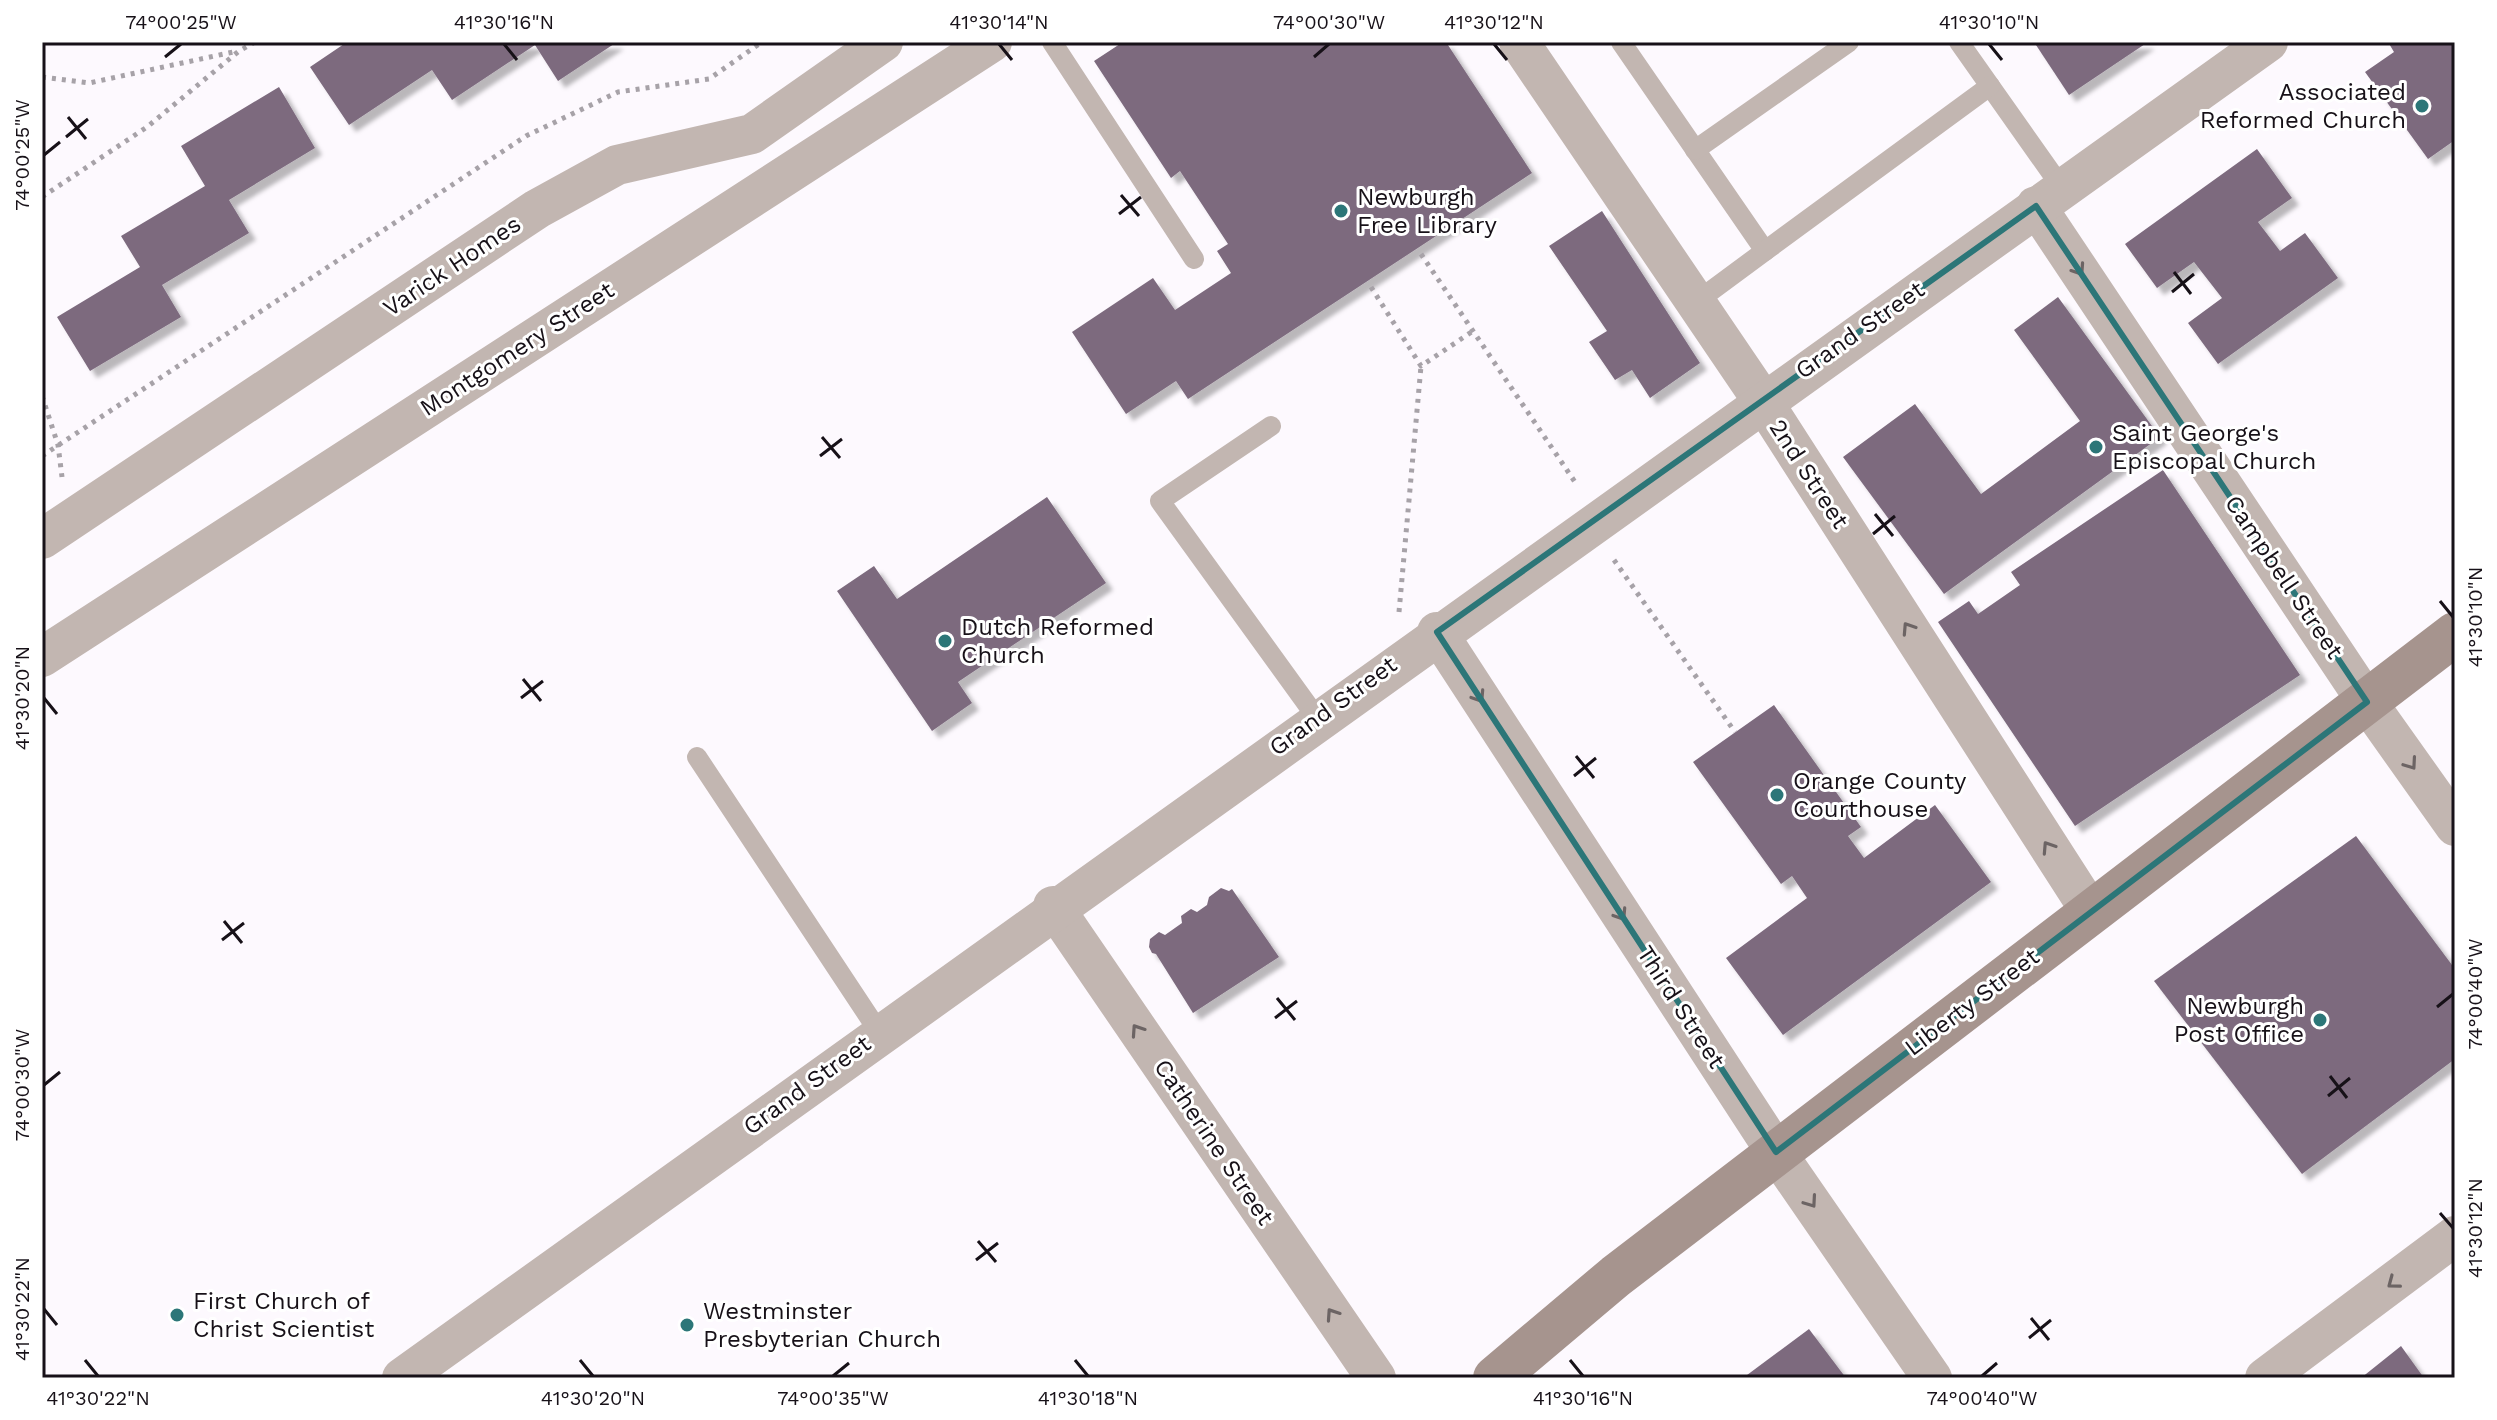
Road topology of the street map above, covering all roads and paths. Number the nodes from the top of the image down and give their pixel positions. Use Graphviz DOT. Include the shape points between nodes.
graph roads {
  1 [pos="255,42"];
  2 [pos="762,42"];
  3 [pos="883,42"];
  4 [pos="992,42"];
  5 [pos="1052,42"];
  6 [pos="1519,42"];
  7 [pos="1849,42"];
  8 [pos="1959,42"];
  9 [pos="2268,42"];
  10 [pos="1630,45"];
  11 [pos="239,51"];
  12 [pos="42,77"];
  13 [pos="1990,86"];
  14 [pos="1695,150"];
  15 [pos="42,197"];
  16 [pos="2049,197"];
  17 [pos="1765,251"];
  18 [pos="1421,254"];
  19 [pos="1194,259"];
  20 [pos="1371,287"];
  21 [pos="1696,302"];
  22 [pos="1473,331"];
  23 [pos="1421,366"];
  24 [pos="42,396"];
  25 [pos="1762,400"];
  26 [pos="1271,426"];
  27 [pos="58,445"];
  28 [pos="42,456"];
  29 [pos="1598,517"];
  30 [pos="55,530"];
  31 [pos="1614,560"];
  32 [pos="1437,632"];
  33 [pos="2455,634"];
  34 [pos="42,657"];
  35 [pos="1394,663"];
  36 [pos="2367,702"];
  37 [pos="1317,718"];
  38 [pos="1735,732"];
  39 [pos="697,757"];
  40 [pos="2455,826"];
  41 [pos="1053,906"];
  42 [pos="2091,912"];
  43 [pos="879,1032"];
  44 [pos="1776,1152"];
  45 [pos="2455,1236"];
  46 [pos="402,1378"];
  47 [pos="1376,1378"];
  48 [pos="1495,1378"];
  49 [pos="1932,1378"];
  50 [pos="2265,1378"];
  1 -- 11 [label="path"];
  2 -- 27 [label="path" via="709,79 618,92 526,136"];
  3 -- 30 [label="street, Varick Homes" via="752,134 617,165 537,209"];
  4 -- 34 [label="street, Montgomery Street"];
  5 -- 19 [label="lane"];
  6 -- 21 [label="street, 2nd Street"];
  7 -- 14 [label="lane"];
  8 -- 13 [label="lane"];
  9 -- 16 [label="street, Grand Street"];
  10 -- 14 [label="lane"];
  11 -- 12 [label="path" via="89,83"];
  11 -- 15 [label="path" via="147,127"];
  13 -- 16 [label="lane"];
  13 -- 17 [label="lane"];
  14 -- 17 [label="lane"];
  16 -- 25 [label="street, Grand Street"];
  16 -- 36 [label="street, Campbell Street, one-way"];
  17 -- 21 [label="lane"];
  18 -- 22 [label="path"];
  20 -- 23 [label="path"];
  21 -- 25 [label="street, 2nd Street"];
  22 -- 23 [label="path"];
  22 -- 29 [label="path"];
  23 -- 35 [label="path"];
  24 -- 27 [label="path"];
  25 -- 29 [label="street, Grand Street"];
  42 -- 25 [label="street, 2nd Street, one-way"];
  26 -- 37 [label="lane" via="1160,501"];
  27 -- 28 [label="path"];
  27 -- 30 [label="path"];
  29 -- 32 [label="street, Grand Street"];
  31 -- 38 [label="path"];
  32 -- 35 [label="street, Grand Street"];
  32 -- 44 [label="street, Third Street, one-way"];
  33 -- 36 [label="street, Liberty Street"];
  35 -- 37 [label="street, Grand Street"];
  36 -- 40 [label="street, Campbell Street, one-way"];
  36 -- 42 [label="street, Liberty Street"];
  37 -- 41 [label="street, Grand Street"];
  39 -- 43 [label="lane"];
  41 -- 43 [label="street, Grand Street"];
  47 -- 41 [label="street, Catherine Street, one-way"];
  42 -- 44 [label="street, Liberty Street"];
  43 -- 46 [label="street, Grand Street"];
  44 -- 48 [label="street, Liberty Street"];
  44 -- 49 [label="street, Third Street, one-way"];
  45 -- 50 [label="street, one-way"];
}
